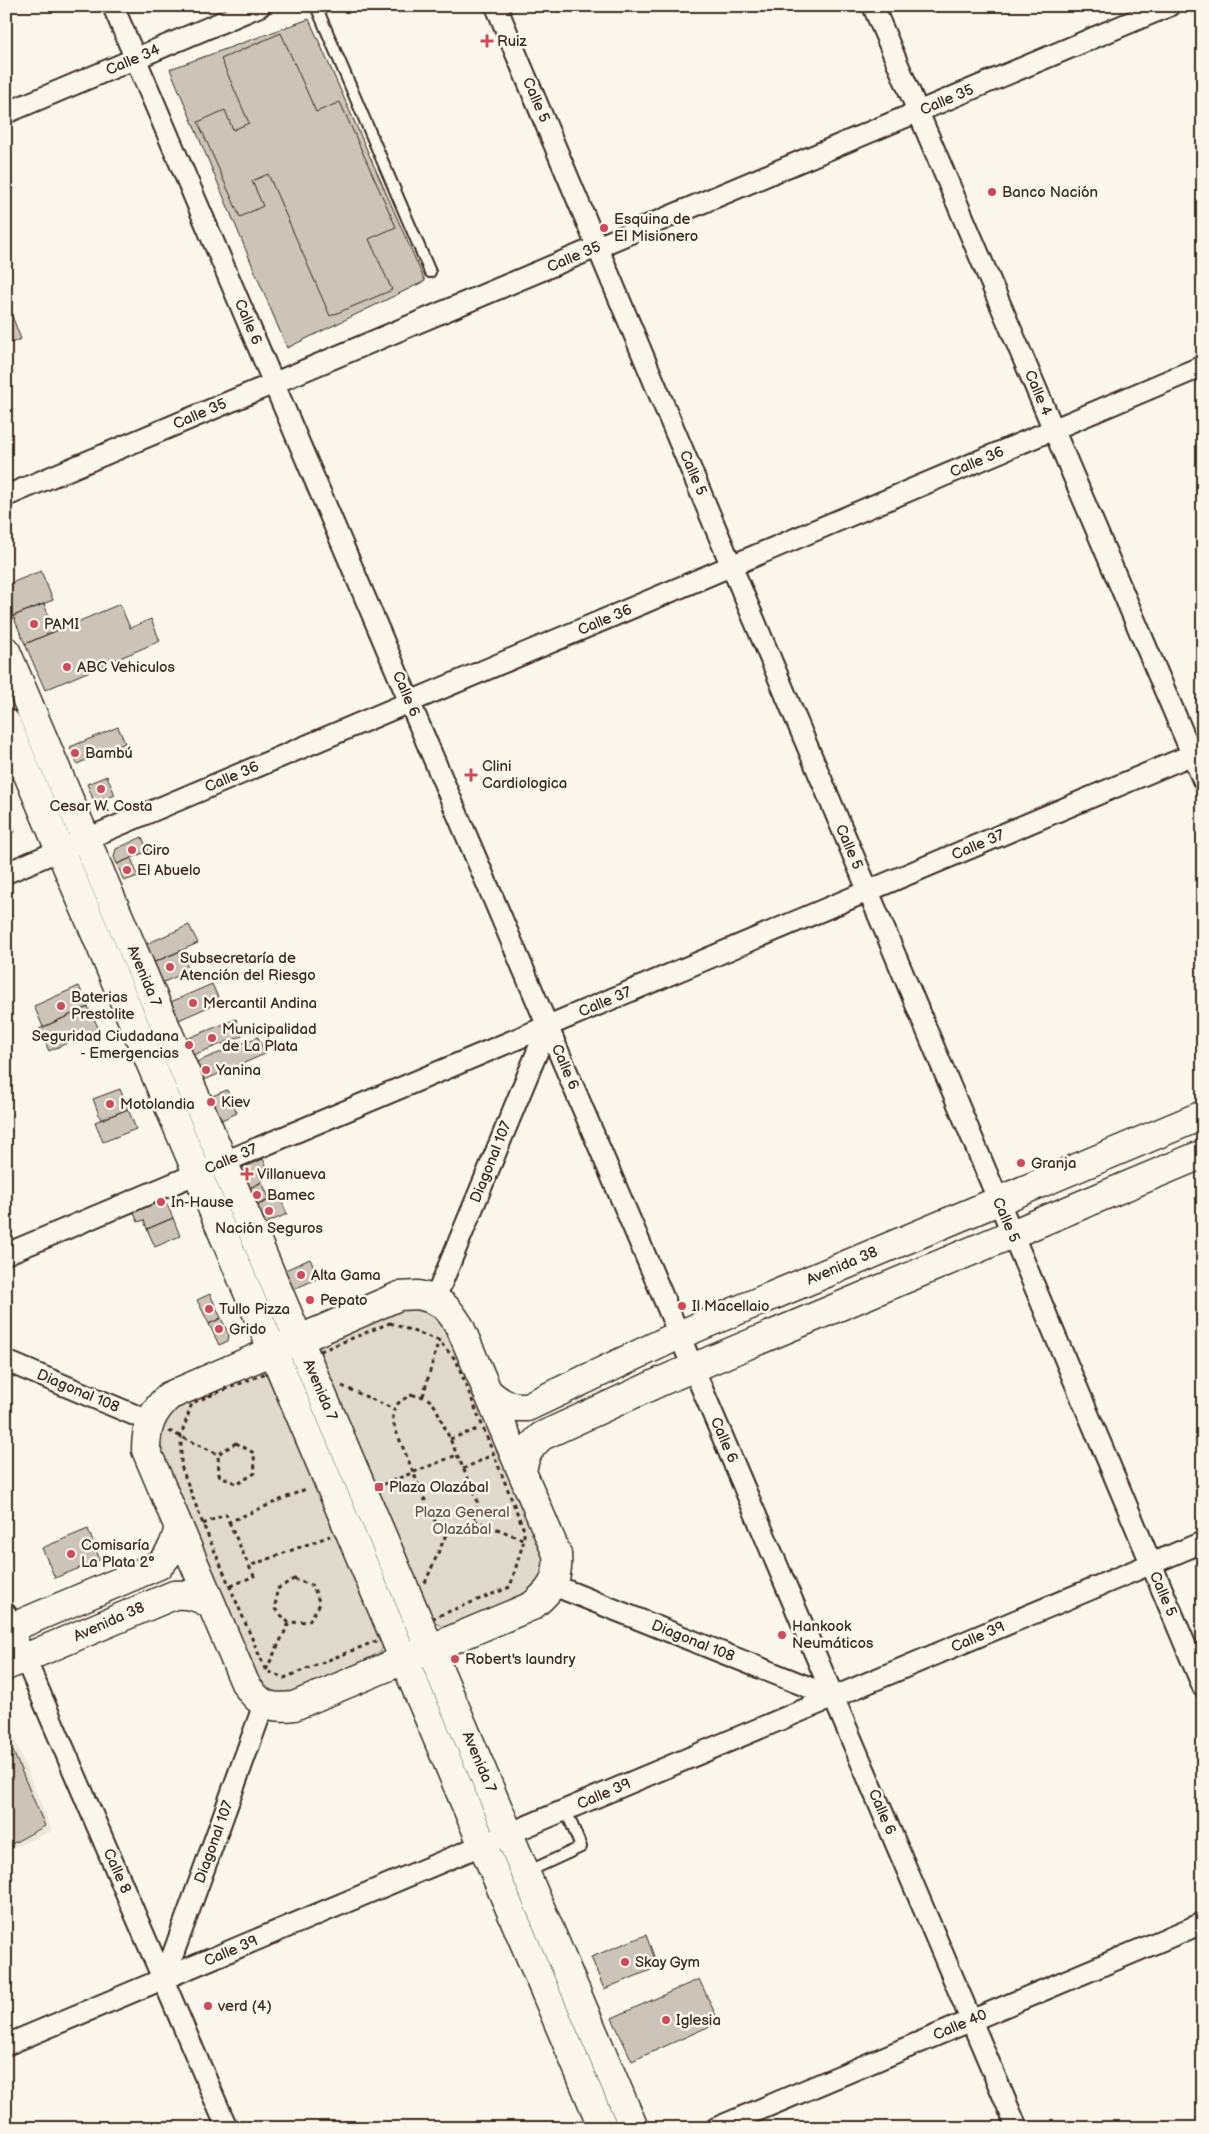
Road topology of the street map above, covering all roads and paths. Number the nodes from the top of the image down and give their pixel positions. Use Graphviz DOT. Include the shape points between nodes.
graph roads {
  1 [pos="113,6"];
  2 [pos="260,6"];
  3 [pos="316,6"];
  4 [pos="496,6"];
  5 [pos="873,6"];
  6 [pos="1169,6"];
  7 [pos="135,59"];
  8 [pos="918,112"];
  9 [pos="6,113"];
  10 [pos="597,247"];
  11 [pos="430,272"];
  12 [pos="1203,366"];
  13 [pos="274,383"];
  14 [pos="1054,429"];
  15 [pos="6,496"];
  16 [pos="732,566"];
  17 [pos="6,651"];
  18 [pos="410,702"];
  19 [pos="6,723"];
  20 [pos="1197,752"];
  21 [pos="1203,780"];
  22 [pos="86,839"];
  23 [pos="60,850"];
  24 [pos="6,873"];
  25 [pos="868,891"];
  26 [pos="548,1026"];
  27 [pos="1203,1115"];
  28 [pos="1203,1154"];
  29 [pos="223,1162"];
  30 [pos="196,1174"];
  31 [pos="998,1201"];
  32 [pos="1012,1234"];
  33 [pos="6,1254"];
  34 [pos="443,1305"];
  35 [pos="679,1335"];
  36 [pos="299,1340"];
  37 [pos="272,1351"];
  38 [pos="6,1361"];
  39 [pos="693,1368"];
  40 [pos="341,1386"];
  41 [pos="487,1391"];
  42 [pos="423,1396"];
  43 [pos="394,1409"];
  44 [pos="149,1421"];
  45 [pos="483,1427"];
  46 [pos="450,1439"];
  47 [pos="218,1454"];
  48 [pos="494,1454"];
  49 [pos="457,1455"];
  50 [pos="463,1469"];
  51 [pos="522,1471"];
  52 [pos="413,1473"];
  53 [pos="383,1485"];
  54 [pos="313,1486"];
  55 [pos="474,1520"];
  56 [pos="229,1522"];
  57 [pos="191,1526"];
  58 [pos="448,1530"];
  59 [pos="333,1535"];
  60 [pos="1203,1542"];
  61 [pos="557,1554"];
  62 [pos="1151,1564"];
  63 [pos="249,1566"];
  64 [pos="425,1584"];
  65 [pos="553,1585"];
  66 [pos="222,1596"];
  67 [pos="289,1623"];
  68 [pos="8,1624"];
  69 [pos="430,1648"];
  70 [pos="403,1660"];
  71 [pos="15,1662"];
  72 [pos="1203,1687"];
  73 [pos="834,1697"];
  74 [pos="258,1699"];
  75 [pos="566,1810"];
  76 [pos="509,1834"];
  77 [pos="482,1845"];
  78 [pos="526,1873"];
  79 [pos="1203,1923"];
  80 [pos="164,1979"];
  81 [pos="971,2021"];
  82 [pos="6,2045"];
  83 [pos="228,2128"];
  84 [pos="603,2128"];
  85 [pos="634,2128"];
  86 [pos="716,2128"];
  87 [pos="1017,2128"];
  1 -- 7 [label="street, Calle 6"];
  2 -- 7 [label="street, Calle 34"];
  3 -- 11 [label="lane"];
  4 -- 10 [label="street, Calle 5"];
  5 -- 8 [label="street, Calle 4"];
  6 -- 8 [label="street, Calle 35"];
  7 -- 9 [label="street, Calle 34"];
  7 -- 13 [label="street, Calle 6"];
  8 -- 10 [label="street, Calle 35"];
  8 -- 14 [label="street, Calle 4"];
  10 -- 13 [label="street, Calle 35"];
  10 -- 16 [label="street, Calle 5"];
  12 -- 14 [label="street, Calle 36"];
  13 -- 15 [label="street, Calle 35"];
  13 -- 18 [label="street, Calle 6"];
  14 -- 16 [label="street, Calle 36"];
  14 -- 20 [label="street, Calle 4"];
  16 -- 18 [label="street, Calle 36"];
  16 -- 25 [label="street, Calle 5"];
  17 -- 22 [label="main road, Avenida 7"];
  18 -- 22 [label="street, Calle 36"];
  18 -- 26 [label="street, Calle 6"];
  19 -- 23 [label="main road, Avenida 7"];
  20 -- 21 [label="street, Calle 4"];
  20 -- 25 [label="street, Calle 37"];
  22 -- 23 [label="street, Calle 36"];
  22 -- 29 [label="main road, Avenida 7"];
  23 -- 24 [label="street, Calle 36"];
  23 -- 30 [label="main road, Avenida 7"];
  25 -- 26 [label="street, Calle 37"];
  25 -- 31 [label="street, Calle 5"];
  26 -- 29 [label="street, Calle 37"];
  26 -- 34 [label="street, Diagonal 107"];
  26 -- 35 [label="street, Calle 6"];
  27 -- 31 [label="main road, Avenida 38"];
  28 -- 32 [label="main road"];
  29 -- 30 [label="street, Calle 37"];
  29 -- 36 [label="main road, Avenida 7"];
  30 -- 33 [label="street, Calle 37"];
  30 -- 37 [label="main road, Avenida 7"];
  31 -- 32 [label="street, Calle 5"];
  31 -- 35 [label="main road, Avenida 38"];
  32 -- 39 [label="main road"];
  32 -- 62 [label="street, Calle 5"];
  34 -- 36 [label="main road" via="418,1295 399,1296"];
  34 -- 41 [label="main road" via="460,1327"];
  34 -- 42 [label="path" via="438,1340"];
  35 -- 39 [label="street, Calle 6"];
  35 -- 41 [label="main road, Avenida 38" via="527,1407 513,1408"];
  36 -- 37 [label="main road"];
  36 -- 69 [label="main road, Avenida 7"];
  37 -- 44 [label="main road" via="169,1396"];
  37 -- 70 [label="main road, Avenida 7"];
  38 -- 44 [label="street, Diagonal 108"];
  39 -- 51 [label="main road" via="542,1436 524,1458"];
  39 -- 73 [label="street, Calle 6"];
  40 -- 43 [label="path"];
  41 -- 51 [label="main road"];
  42 -- 43 [label="path" via="412,1395 401,1400"];
  42 -- 46 [label="path" via="431,1400"];
  43 -- 52 [label="path" via="392,1420"];
  44 -- 47 [label="path"];
  44 -- 57 [label="main road" via="146,1450"];
  45 -- 46 [label="path"];
  46 -- 49 [label="path"];
  47 -- 47 [label="path" via="236,1443 254,1453 255,1473 237,1484 219,1475"];
  48 -- 50 [label="path"];
  49 -- 50 [label="path"];
  49 -- 52 [label="path"];
  50 -- 55 [label="path" via="476,1500 478,1510"];
  51 -- 61 [label="main road"];
  52 -- 53 [label="path"];
  52 -- 58 [label="path" via="432,1517 439,1526"];
  54 -- 56 [label="path"];
  55 -- 58 [label="path" via="462,1530"];
  55 -- 61 [label="path"];
  56 -- 57 [label="path" via="226,1514"];
  56 -- 63 [label="path"];
  57 -- 66 [label="main road"];
  57 -- 68 [label="main road" via="159,1565"];
  58 -- 64 [label="path"];
  59 -- 63 [label="path"];
  60 -- 62 [label="street, Calle 39"];
  61 -- 65 [label="main road" via="558,1569"];
  62 -- 72 [label="street, Calle 5"];
  62 -- 73 [label="street, Calle 39"];
  63 -- 66 [label="path" via="254,1576"];
  65 -- 69 [label="main road" via="532,1606"];
  65 -- 73 [label="street, Diagonal 108"];
  66 -- 71 [label="main road, Avenida 38" via="174,1595"];
  66 -- 74 [label="main road" via="245,1683"];
  67 -- 67 [label="path" via="275,1609 277,1589 294,1579 313,1586 320,1604 309,1621"];
  67 -- 74 [label="path"];
  68 -- 71 [label="street, Calle 8"];
  69 -- 70 [label="main road"];
  69 -- 76 [label="main road, Avenida 7"];
  70 -- 74 [label="main road" via="294,1706 278,1708"];
  70 -- 77 [label="main road, Avenida 7"];
  71 -- 80 [label="street, Calle 8"];
  73 -- 75 [label="street, Calle 39"];
  73 -- 81 [label="street, Calle 6"];
  74 -- 80 [label="street, Diagonal 107"];
  75 -- 76 [label="street, Calle 39"];
  75 -- 78 [label="lane" via="581,1847"];
  76 -- 77 [label="street, Calle 39"];
  76 -- 78 [label="main road, Avenida 7"];
  77 -- 80 [label="street, Calle 39"];
  77 -- 84 [label="main road, Avenida 7"];
  78 -- 85 [label="main road, Avenida 7"];
  79 -- 81 [label="street, Calle 40"];
  80 -- 82 [label="street, Calle 39"];
  80 -- 83 [label="street, Calle 8"];
  81 -- 86 [label="street, Calle 40"];
  81 -- 87 [label="street, Calle 6"];
}
